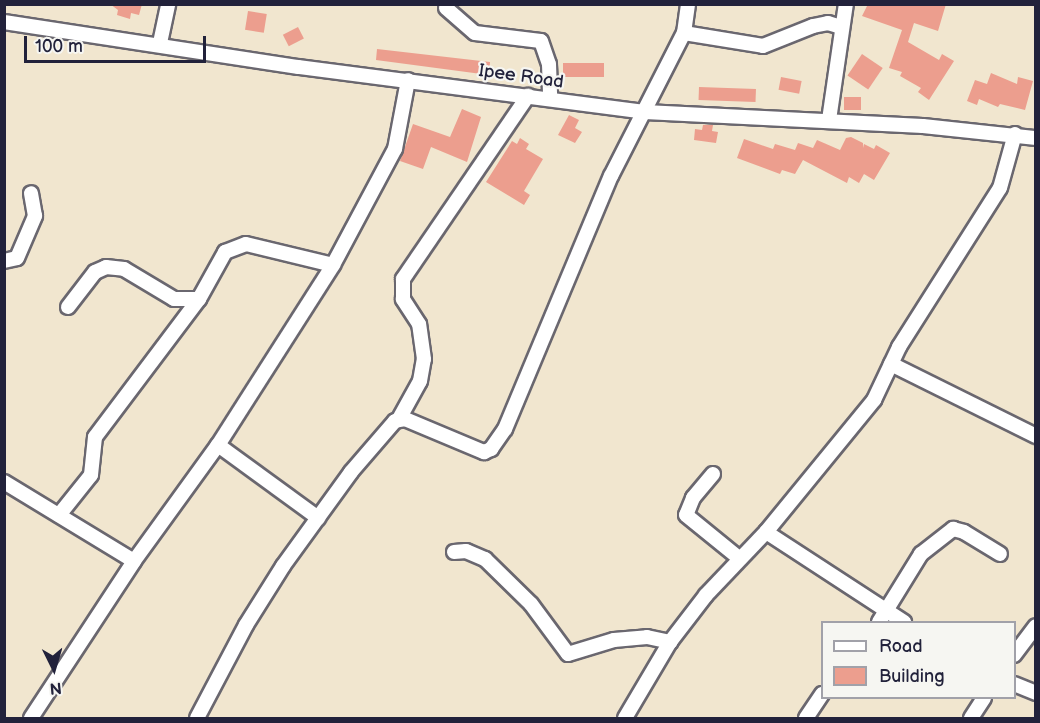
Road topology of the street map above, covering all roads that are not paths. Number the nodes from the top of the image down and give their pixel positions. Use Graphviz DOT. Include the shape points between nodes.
graph roads {
  1 [pos="168,4"];
  2 [pos="688,4"];
  3 [pos="846,4"];
  4 [pos="446,8"];
  5 [pos="4,22"];
  6 [pos="841,27"];
  7 [pos="684,33"];
  8 [pos="160,43"];
  9 [pos="408,80"];
  10 [pos="528,96"];
  11 [pos="550,99"];
  12 [pos="645,112"];
  13 [pos="829,120"];
  14 [pos="1016,134"];
  15 [pos="1035,138"];
  16 [pos="31,193"];
  17 [pos="4,261"];
  18 [pos="333,265"];
  19 [pos="199,299"];
  20 [pos="68,307"];
  21 [pos="891,363"];
  22 [pos="399,419"];
  23 [pos="1035,436"];
  24 [pos="218,445"];
  25 [pos="713,474"];
  26 [pos="4,482"];
  27 [pos="59,515"];
  28 [pos="318,518"];
  29 [pos="766,532"];
  30 [pos="454,552"];
  31 [pos="1000,554"];
  32 [pos="739,558"];
  33 [pos="134,561"];
  34 [pos="883,617"];
  35 [pos="900,621"];
  36 [pos="1035,626"];
  37 [pos="670,642"];
  38 [pos="1016,652"];
  39 [pos="1016,685"];
  40 [pos="1035,693"];
  41 [pos="821,696"];
  42 [pos="983,699"];
  43 [pos="31,718"];
  44 [pos="197,718"];
  45 [pos="625,718"];
  46 [pos="806,718"];
  47 [pos="971,718"];
  1 -- 8 [label="street"];
  2 -- 7 [label="street"];
  3 -- 6 [label="street"];
  4 -- 11 [label="street" via="475,33 541,41 549,64"];
  5 -- 8 [label="street, Ipee Road"];
  6 -- 7 [label="street" via="828,23 813,26 763,46"];
  6 -- 13 [label="street"];
  7 -- 12 [label="street"];
  8 -- 9 [label="street, Ipee Road"];
  9 -- 10 [label="street, Ipee Road"];
  9 -- 18 [label="street" via="395,149"];
  10 -- 11 [label="street, Ipee Road"];
  10 -- 22 [label="street" via="403,279 403,299 419,324 424,359 420,381"];
  11 -- 12 [label="street, Ipee Road"];
  12 -- 13 [label="street, Ipee Road"];
  12 -- 22 [label="street" via="611,176 518,400 491,449 478,451"];
  13 -- 14 [label="street, Ipee Road"];
  14 -- 15 [label="street, Ipee Road"];
  14 -- 21 [label="street" via="992,204"];
  16 -- 17 [label="street" via="35,216 17,258"];
  18 -- 19 [label="street" via="246,244 235,246 225,252"];
  18 -- 24 [label="street"];
  19 -- 20 [label="street" via="174,299 124,269 106,267 96,272"];
  19 -- 27 [label="street" via="95,437 91,475"];
  21 -- 23 [label="street"];
  21 -- 29 [label="street" via="874,400"];
  22 -- 28 [label="street" via="351,472"];
  24 -- 28 [label="street"];
  24 -- 33 [label="street"];
  25 -- 32 [label="street" via="687,507 686,515"];
  26 -- 27 [label="street"];
  27 -- 33 [label="street"];
  28 -- 44 [label="street" via="246,624"];
  29 -- 32 [label="street"];
  29 -- 34 [label="street"];
  30 -- 37 [label="street" via="466,551 485,559 531,604 568,654 614,640 646,637"];
  31 -- 34 [label="street" via="964,531 953,529 921,554"];
  32 -- 37 [label="street"];
  33 -- 43 [label="street"];
  34 -- 35 [label="street"];
  36 -- 38 [label="street"];
  37 -- 45 [label="street"];
  39 -- 40 [label="street"];
  41 -- 46 [label="street"];
  42 -- 47 [label="street"];
}
